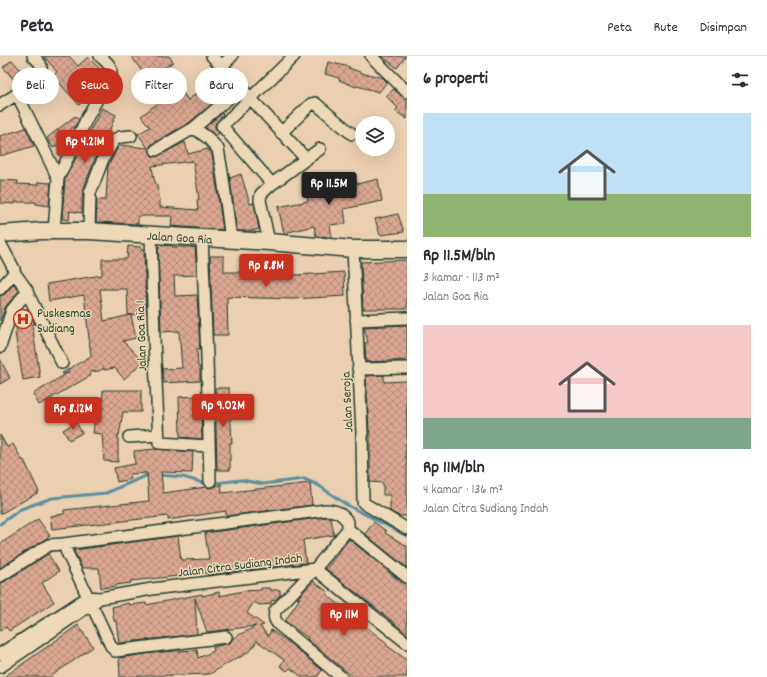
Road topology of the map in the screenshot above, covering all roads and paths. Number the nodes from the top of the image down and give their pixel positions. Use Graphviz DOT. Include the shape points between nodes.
graph roads {
  1 [pos="33,56"];
  2 [pos="100,56"];
  3 [pos="212,56"];
  4 [pos="232,56"];
  5 [pos="294,56"];
  6 [pos="371,56"];
  7 [pos="221,67"];
  8 [pos="41,68"];
  9 [pos="407,92"];
  10 [pos="12,97"];
  11 [pos="250,99"];
  12 [pos="22,104"];
  13 [pos="223,104"];
  14 [pos="0,105"];
  15 [pos="194,128"];
  16 [pos="281,133"];
  17 [pos="352,134"];
  18 [pos="131,136"];
  19 [pos="320,149"];
  20 [pos="156,150"];
  21 [pos="306,159"];
  22 [pos="58,178"];
  23 [pos="272,184"];
  24 [pos="54,231"];
  25 [pos="89,231"];
  26 [pos="0,234"];
  27 [pos="151,236"];
  28 [pos="202,238"];
  29 [pos="231,240"];
  30 [pos="269,242"];
  31 [pos="0,243"];
  32 [pos="353,249"];
  33 [pos="407,249"];
  34 [pos="14,272"];
  35 [pos="0,289"];
  36 [pos="27,292"];
  37 [pos="407,318"];
  38 [pos="356,320"];
  39 [pos="0,346"];
  40 [pos="62,363"];
  41 [pos="407,368"];
  42 [pos="358,369"];
  43 [pos="158,435"];
  44 [pos="129,437"];
  45 [pos="209,446"];
  46 [pos="210,481"];
  47 [pos="348,529"];
  48 [pos="407,529"];
  49 [pos="63,544"];
  50 [pos="314,569"];
  51 [pos="0,576"];
  52 [pos="407,577"];
  53 [pos="93,600"];
  54 [pos="226,637"];
  55 [pos="407,643"];
  56 [pos="3,659"];
  57 [pos="341,677"];
  1 -- 8 [label="street"];
  2 -- 22 [label="street" via="109,64 111,74"];
  3 -- 7 [label="street"];
  4 -- 7 [label="street"];
  5 -- 11 [label="street"];
  6 -- 9 [label="street"];
  7 -- 11 [label="street"];
  10 -- 14 [label="street"];
  11 -- 16 [label="street"];
  11 -- 23 [label="street" via="222,126"];
  12 -- 22 [label="street"];
  13 -- 15 [label="street"];
  15 -- 20 [label="street"];
  15 -- 29 [label="street" via="218,149"];
  16 -- 17 [label="street" via="315,103"];
  16 -- 21 [label="street"];
  18 -- 25 [label="street" via="114,140 103,159 90,193"];
  19 -- 21 [label="street"];
  21 -- 23 [label="street"];
  22 -- 24 [label="street"];
  23 -- 30 [label="street" via="261,194 260,200"];
  24 -- 25 [label="main road, Jalan Goa Ria"];
  24 -- 26 [label="main road, Jalan Goa Ria"];
  25 -- 27 [label="main road, Jalan Goa Ria"];
  27 -- 28 [label="main road, Jalan Goa Ria"];
  27 -- 43 [label="street, Jalan Goa Ria 1"];
  28 -- 29 [label="main road, Jalan Goa Ria"];
  28 -- 45 [label="street"];
  29 -- 30 [label="main road, Jalan Goa Ria"];
  30 -- 32 [label="main road, Jalan Goa Ria"];
  31 -- 34 [label="street"];
  32 -- 33 [label="main road, Jalan Goa Ria"];
  32 -- 38 [label="street, Jalan Seroja"];
  34 -- 35 [label="street"];
  34 -- 36 [label="street"];
  36 -- 39 [label="street" via="12,310"];
  36 -- 40 [label="street"];
  37 -- 38 [label="street"];
  38 -- 42 [label="street, Jalan Seroja"];
  41 -- 42 [label="street"];
  42 -- 48 [label="street, Jalan Seroja" via="363,502"];
  43 -- 44 [label="street"];
  43 -- 45 [label="street" via="159,444"];
  45 -- 46 [label="street"];
  47 -- 49 [label="street" via="348,522 338,512 326,510"];
  47 -- 50 [label="street"];
  47 -- 52 [label="street"];
  49 -- 51 [label="street" via="49,545"];
  49 -- 53 [label="street"];
  50 -- 53 [label="street, Jalan Citra Sudiang Indah" via="152,589"];
  50 -- 55 [label="street, Jalan Citra Sudiang Indah"];
  50 -- 57 [label="street" via="275,611 275,621"];
  53 -- 54 [label="street" via="111,646 115,650"];
  53 -- 56 [label="street, Jalan Citra Sudiang Indah"];
}
